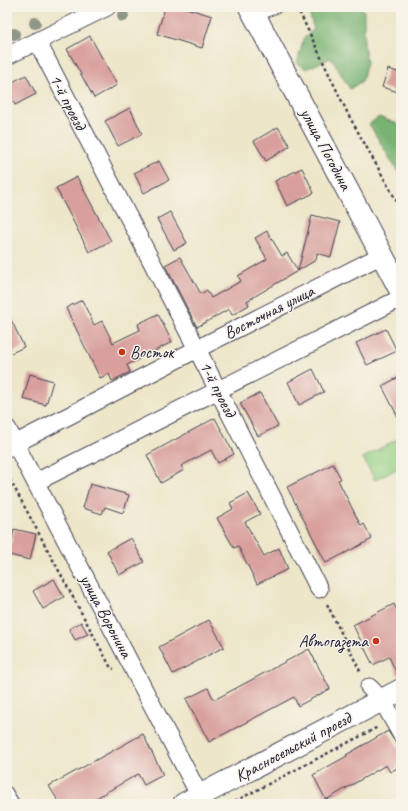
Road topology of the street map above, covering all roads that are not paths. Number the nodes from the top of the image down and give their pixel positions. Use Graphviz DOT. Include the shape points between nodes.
graph roads {
  1 [pos="107,7"];
  2 [pos="279,7"];
  3 [pos="252,12"];
  4 [pos="37,41"];
  5 [pos="7,56"];
  6 [pos="382,255"];
  7 [pos="401,291"];
  8 [pos="401,298"];
  9 [pos="197,349"];
  10 [pos="218,390"];
  11 [pos="7,428"];
  12 [pos="11,446"];
  13 [pos="36,482"];
  14 [pos="319,589"];
  15 [pos="384,692"];
  16 [pos="401,734"];
  17 [pos="7,791"];
  18 [pos="196,801"];
  19 [pos="15,804"];
  1 -- 4 [label="street"];
  2 -- 3 [label="lane"];
  3 -- 6 [label="street, улица Погодина"];
  4 -- 5 [label="street"];
  4 -- 9 [label="street, 1-й проезд"];
  6 -- 7 [label="street, улица Погодина"];
  6 -- 9 [label="street, Восточная улица"];
  8 -- 10 [label="street"];
  9 -- 10 [label="street, 1-й проезд"];
  9 -- 12 [label="street, Восточная улица"];
  10 -- 13 [label="street"];
  10 -- 14 [label="street, 1-й проезд"];
  11 -- 12 [label="street, улица Воронина"];
  12 -- 13 [label="street, улица Воронина"];
  13 -- 18 [label="street, улица Воронина" via="138,677"];
  15 -- 16 [label="street" via="392,719"];
  15 -- 18 [label="street, Красносельский проезд"];
  17 -- 19 [label="lane"];
}
